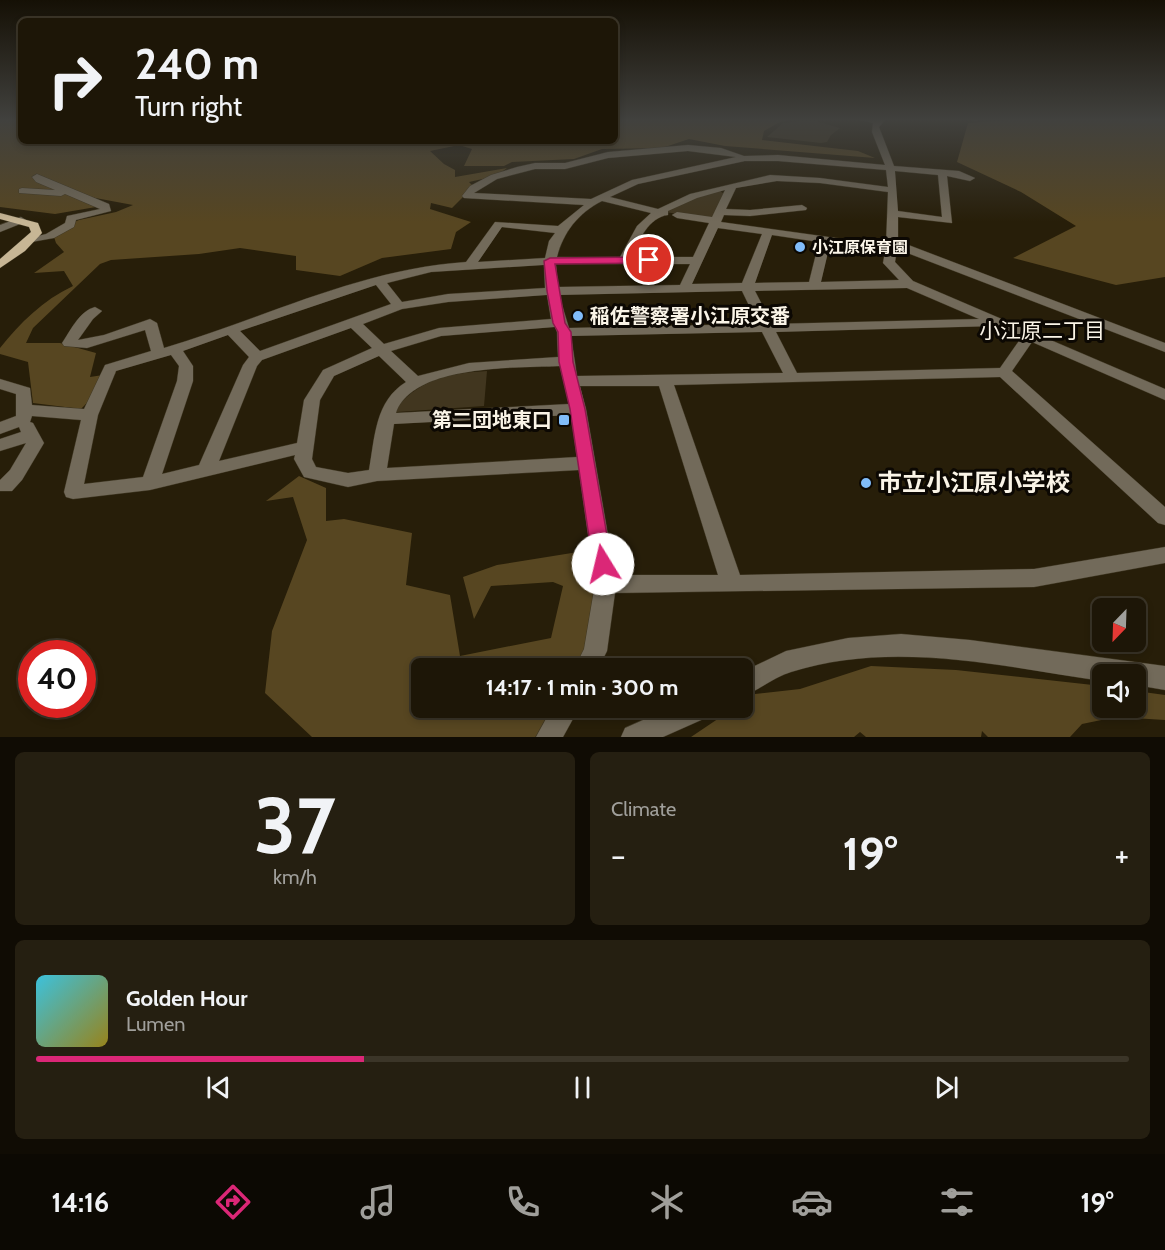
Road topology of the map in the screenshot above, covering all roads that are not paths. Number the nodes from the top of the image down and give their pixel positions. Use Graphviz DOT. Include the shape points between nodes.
graph roads {
  1 [pos="626,153"];
  2 [pos="724,153"];
  3 [pos="884,153"];
  4 [pos="736,162"];
  5 [pos="890,168"];
  6 [pos="942,172"];
  7 [pos="745,173"];
  8 [pos="37,177"];
  9 [pos="970,178"];
  10 [pos="755,179"];
  11 [pos="732,186"];
  12 [pos="892,190"];
  13 [pos="22,191"];
  14 [pos="70,192"];
  15 [pos="596,200"];
  16 [pos="802,208"];
  17 [pos="891,213"];
  18 [pos="667,214"];
  19 [pos="0,216"];
  20 [pos="716,219"];
  21 [pos="21,220"];
  22 [pos="0,229"];
  23 [pos="562,230"];
  24 [pos="768,232"];
  25 [pos="30,240"];
  26 [pos="825,240"];
  27 [pos="891,245"];
  28 [pos="625,260"];
  29 [pos="697,260"];
  30 [pos="550,261"];
  31 [pos="0,264"];
  32 [pos="470,266"];
  33 [pos="378,280"];
  34 [pos="909,284"];
  35 [pos="814,286"];
  36 [pos="747,288"];
  37 [pos="684,289"];
  38 [pos="552,291"];
  39 [pos="399,306"];
  40 [pos="95,311"];
  41 [pos="353,322"];
  42 [pos="999,323"];
  43 [pos="766,327"];
  44 [pos="562,328"];
  45 [pos="231,330"];
  46 [pos="1029,336"];
  47 [pos="1144,340"];
  48 [pos="1165,341"];
  49 [pos="1165,348"];
  50 [pos="382,349"];
  51 [pos="167,351"];
  52 [pos="257,357"];
  53 [pos="566,362"];
  54 [pos="1004,372"];
  55 [pos="792,377"];
  56 [pos="572,381"];
  57 [pos="665,381"];
  58 [pos="416,382"];
  59 [pos="0,384"];
  60 [pos="1165,395"];
  61 [pos="578,409"];
  62 [pos="90,415"];
  63 [pos="387,419"];
  64 [pos="26,422"];
  65 [pos="0,428"];
  66 [pos="0,445"];
  67 [pos="304,447"];
  68 [pos="587,463"];
  69 [pos="206,470"];
  70 [pos="377,476"];
  71 [pos="150,483"];
  72 [pos="2,490"];
  73 [pos="1165,519"];
  74 [pos="1165,555"];
  75 [pos="606,584"];
  76 [pos="732,584"];
  77 [pos="592,658"];
  78 [pos="1165,678"];
  79 [pos="753,679"];
  80 [pos="560,718"];
  81 [pos="677,718"];
  82 [pos="549,737"];
  83 [pos="634,737"];
  1 -- 15 [label="street" via="565,166 517,170 494,177 473,188 467,196"];
  2 -- 4 [label="street"];
  3 -- 5 [label="street"];
  4 -- 5 [label="street" via="778,158"];
  4 -- 15 [label="street" via="643,180"];
  5 -- 6 [label="street"];
  5 -- 12 [label="street"];
  6 -- 9 [label="street"];
  6 -- 17 [label="street" via="948,220"];
  7 -- 10 [label="street"];
  8 -- 14 [label="street"];
  10 -- 11 [label="street"];
  10 -- 12 [label="street" via="795,179"];
  11 -- 18 [label="street" via="689,197"];
  11 -- 20 [label="street"];
  12 -- 17 [label="street"];
  13 -- 14 [label="street"];
  14 -- 25 [label="street" via="105,206 106,211 71,218 70,225 61,231"];
  15 -- 18 [label="street"];
  15 -- 23 [label="street"];
  16 -- 20 [label="street"];
  17 -- 27 [label="street"];
  18 -- 20 [label="street"];
  18 -- 28 [label="street" via="646,222 630,242"];
  19 -- 21 [label="main road"];
  20 -- 24 [label="street"];
  20 -- 29 [label="street"];
  21 -- 22 [label="street"];
  21 -- 25 [label="main road" via="34,225 37,233"];
  23 -- 30 [label="street"];
  23 -- 32 [label="street" via="499,224"];
  24 -- 26 [label="street"];
  24 -- 36 [label="street"];
  25 -- 31 [label="main road"];
  26 -- 27 [label="street"];
  26 -- 35 [label="street"];
  27 -- 34 [label="street" via="889,263"];
  27 -- 47 [label="street"];
  28 -- 29 [label="street"];
  28 -- 30 [label="street"];
  29 -- 37 [label="street"];
  30 -- 32 [label="street"];
  30 -- 38 [label="street"];
  32 -- 33 [label="street" via="431,268"];
  33 -- 39 [label="street"];
  33 -- 45 [label="street"];
  34 -- 35 [label="street"];
  34 -- 42 [label="street"];
  35 -- 36 [label="street"];
  36 -- 37 [label="street"];
  36 -- 43 [label="street"];
  37 -- 38 [label="street"];
  38 -- 39 [label="street" via="448,298"];
  38 -- 44 [label="street"];
  39 -- 41 [label="street"];
  40 -- 51 [label="street" via="69,343 88,344 150,323"];
  41 -- 50 [label="street"];
  41 -- 52 [label="street"];
  42 -- 43 [label="street"];
  42 -- 46 [label="street"];
  43 -- 44 [label="street"];
  43 -- 55 [label="street"];
  44 -- 50 [label="street" via="469,328"];
  44 -- 53 [label="street"];
  45 -- 51 [label="street"];
  45 -- 52 [label="street"];
  46 -- 54 [label="street"];
  46 -- 60 [label="street"];
  47 -- 48 [label="street"];
  47 -- 49 [label="street"];
  50 -- 58 [label="street"];
  50 -- 67 [label="street" via="328,373 312,400"];
  51 -- 62 [label="street" via="110,368"];
  51 -- 71 [label="street" via="186,366 185,381"];
  52 -- 69 [label="street" via="250,365"];
  53 -- 56 [label="street"];
  53 -- 58 [label="street" via="460,369"];
  54 -- 55 [label="street"];
  54 -- 73 [label="street"];
  55 -- 57 [label="street"];
  56 -- 57 [label="street"];
  56 -- 61 [label="street"];
  57 -- 76 [label="street"];
  58 -- 63 [label="street" via="395,398"];
  59 -- 64 [label="street" via="24,391"];
  61 -- 63 [label="street"];
  61 -- 68 [label="street"];
  62 -- 64 [label="street"];
  62 -- 71 [label="street" via="74,492"];
  63 -- 70 [label="street"];
  64 -- 65 [label="street"];
  64 -- 66 [label="street"];
  64 -- 72 [label="street" via="35,443"];
  67 -- 69 [label="street"];
  67 -- 70 [label="street" via="303,459 310,472 348,480"];
  68 -- 70 [label="street"];
  68 -- 75 [label="street"];
  69 -- 71 [label="street"];
  74 -- 76 [label="street" via="1034,578"];
  75 -- 76 [label="street"];
  75 -- 77 [label="street"];
  78 -- 79 [label="street" via="901,645 848,649 786,662"];
  80 -- 82 [label="street"];
  81 -- 83 [label="street"];
}
